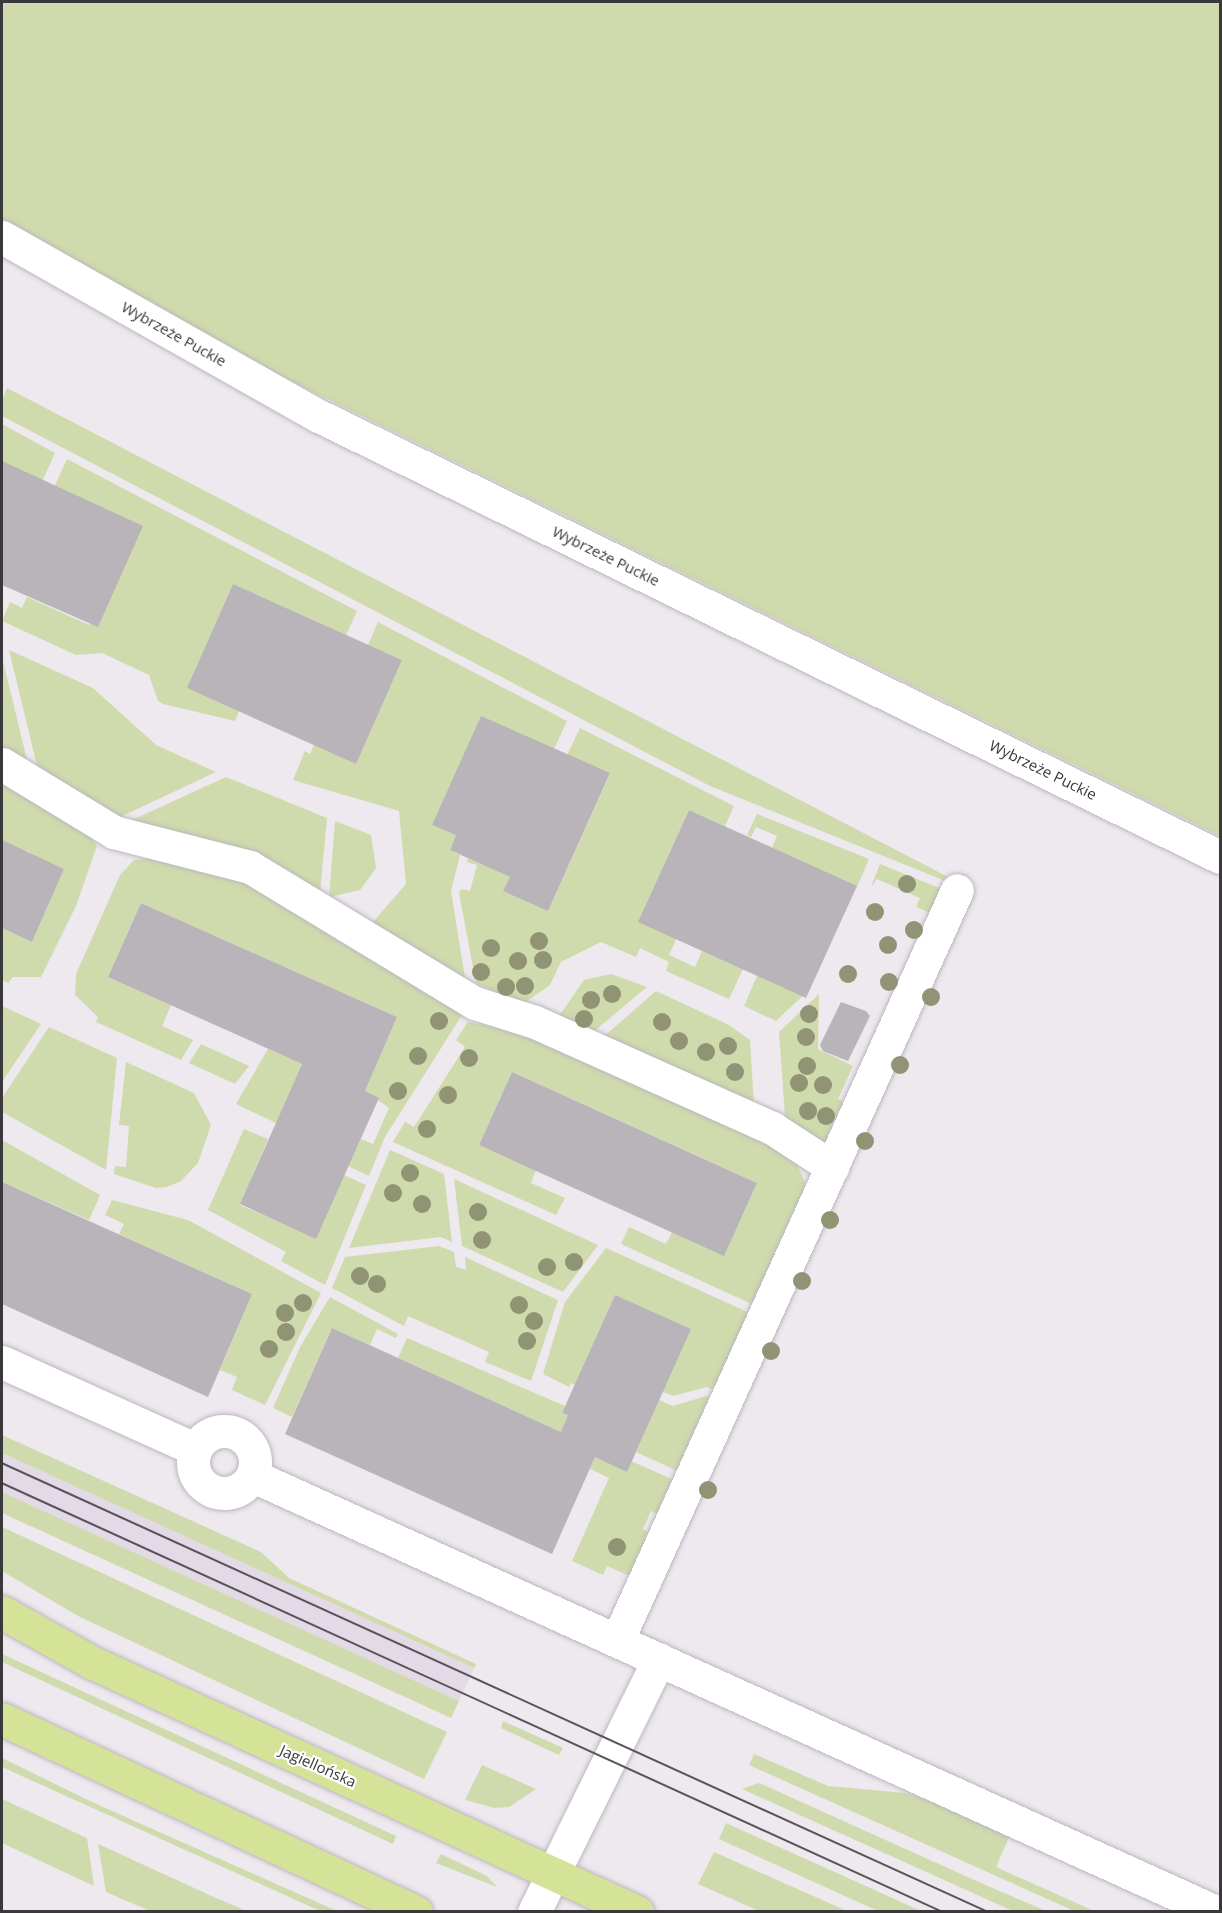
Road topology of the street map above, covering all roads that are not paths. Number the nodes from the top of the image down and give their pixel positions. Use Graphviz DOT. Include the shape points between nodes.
graph roads {
  1 [pos="2,237"];
  2 [pos="2,764"];
  3 [pos="1221,857"];
  4 [pos="957,890"];
  5 [pos="832,1167"];
  6 [pos="2,1362"];
  7 [pos="195,1449"];
  8 [pos="253,1476"];
  9 [pos="2,1612"];
  10 [pos="617,1641"];
  11 [pos="659,1659"];
  12 [pos="2,1719"];
  13 [pos="553,1874"];
  14 [pos="416,1911"];
  15 [pos="534,1911"];
  16 [pos="637,1911"];
  17 [pos="1216,1911"];
  1 -- 3 [label="street, Wybrzeże Puckie" via="320,416"];
  2 -- 5 [label="street" via="114,832 250,867 475,1003 535,1022 772,1128"];
  4 -- 5 [label="street"];
  5 -- 10 [label="street"];
  6 -- 7 [label="street"];
  7 -- 8 [label="street" via="193,1465 207,1488 234,1491"];
  7 -- 8 [label="street" via="215,1432 229,1431 242,1436 256,1459"];
  8 -- 10 [label="street"];
  9 -- 13 [label="main road, Jagiellońska" via="101,1666"];
  10 -- 11 [label="street"];
  11 -- 13 [label="street"];
  11 -- 17 [label="street"];
  12 -- 14 [label="main road"];
  13 -- 15 [label="street"];
  13 -- 16 [label="main road, Jagiellońska"];
}
